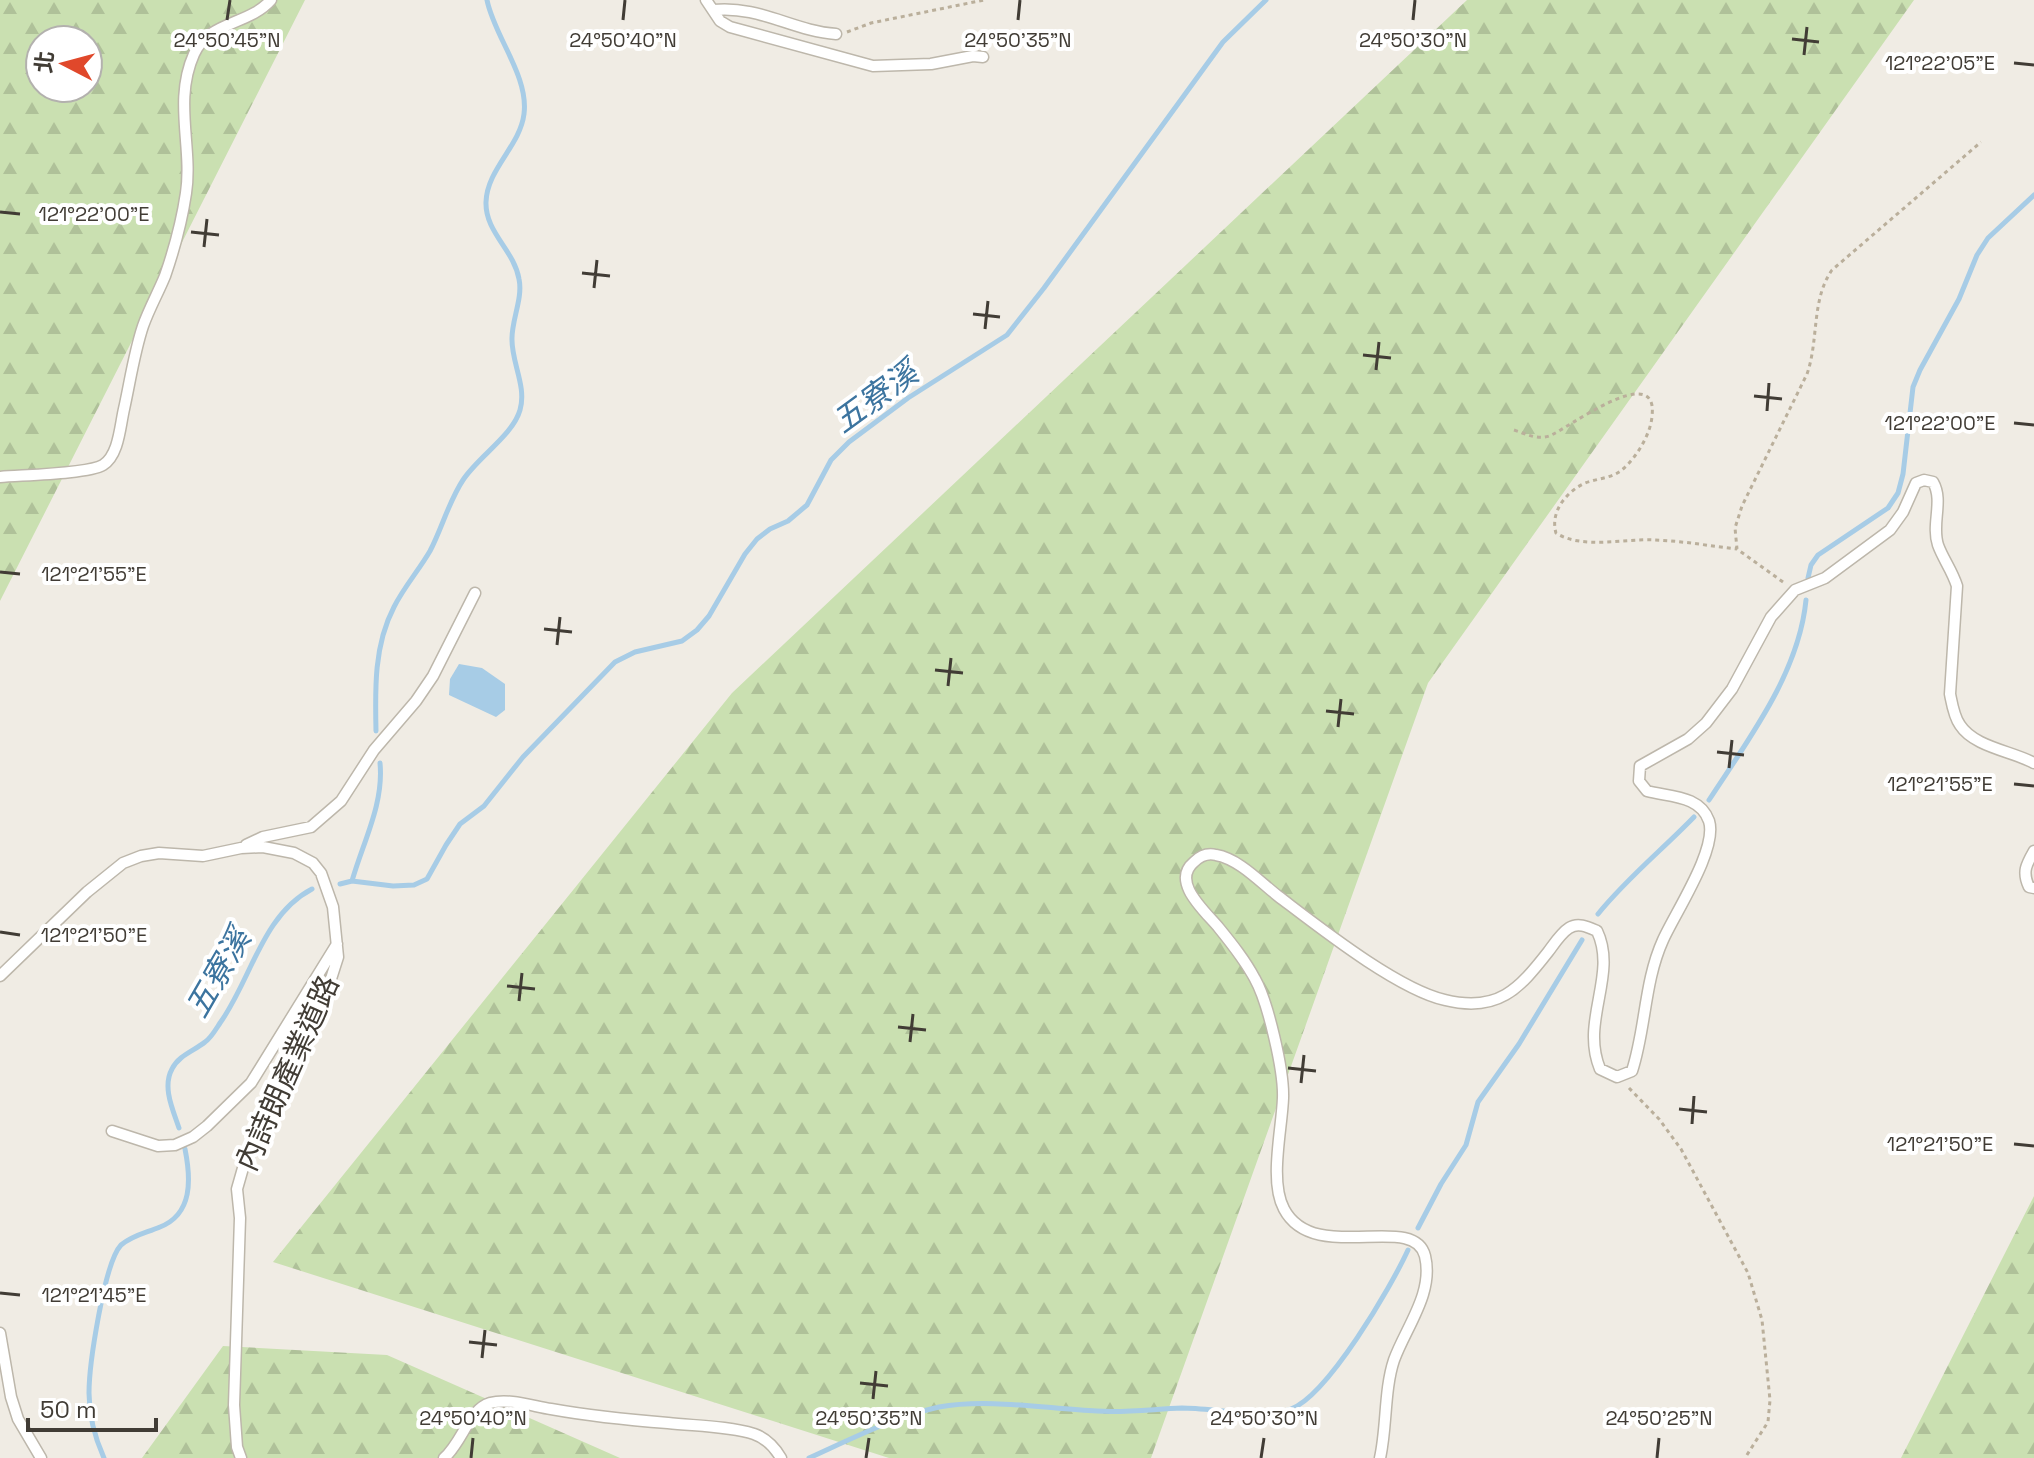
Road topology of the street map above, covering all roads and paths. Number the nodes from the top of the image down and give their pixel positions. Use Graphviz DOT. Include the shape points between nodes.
graph roads {
  1 [pos="271,0"];
  2 [pos="706,0"];
  3 [pos="984,0"];
  4 [pos="713,10"];
  5 [pos="836,34"];
  6 [pos="983,57"];
  7 [pos="1981,142"];
  8 [pos="1514,430"];
  9 [pos="0,477"];
  10 [pos="1737,549"];
  11 [pos="1795,590"];
  12 [pos="475,593"];
  13 [pos="2034,763"];
  14 [pos="241,848"];
  15 [pos="2034,851"];
  16 [pos="2034,888"];
  17 [pos="338,943"];
  18 [pos="0,976"];
  19 [pos="1617,1077"];
  20 [pos="112,1131"];
  21 [pos="0,1333"];
  22 [pos="41,1458"];
  23 [pos="241,1458"];
  24 [pos="444,1458"];
  25 [pos="781,1458"];
  26 [pos="1380,1458"];
  27 [pos="1745,1458"];
  1 -- 9 [label="lane" via="255,14 210,34 192,56 183,126 186,194 170,261 137,347 109,459 95,468"];
  2 -- 4 [label="lane"];
  3 -- 5 [label="path"];
  4 -- 5 [label="lane" via="778,17"];
  4 -- 6 [label="lane" via="730,27 873,66"];
  7 -- 10 [label="path" via="1823,283 1814,354 1742,506 1735,528"];
  8 -- 10 [label="path" via="1546,437 1618,398 1638,394 1649,399 1652,422 1639,450 1623,469 1571,494 1557,509 1556,533 1566,540 1657,540"];
  10 -- 11 [label="path"];
  11 -- 13 [label="lane" via="1825,578 1890,530 1916,483 1933,482 1938,490 1938,546 1957,586 1950,694 1959,725 1972,737"];
  11 -- 19 [label="lane" via="1771,617 1732,689 1706,723 1640,766 1639,781 1647,791 1700,805 1710,823 1709,840 1658,953 1632,1071"];
  12 -- 14 [label="lane" via="433,676 341,801 311,827 263,837"];
  14 -- 17 [label="lane, 內詩朗產業道路" via="294,853 313,863 328,892"];
  14 -- 18 [label="lane, 內詩朗產業道路" via="203,856 159,853 123,863"];
  15 -- 16 [label="lane" via="2024,877"];
  17 -- 20 [label="lane" via="251,1083 207,1126 175,1145 158,1146"];
  17 -- 23 [label="lane, 內詩朗產業道路" via="330,982 262,1122 237,1189 234,1405"];
  19 -- 26 [label="lane" via="1600,1069 1593,1052 1604,946 1597,931 1569,927 1522,984 1500,999 1445,1001 1382,969 1235,863 1216,855 1190,864 1185,879 1192,897 1257,982 1281,1067 1277,1177 1283,1208 1297,1225 1318,1236 1403,1236 1424,1252 1425,1291 1393,1365"];
  19 -- 27 [label="path" via="1681,1149 1748,1273 1762,1320 1770,1400 1768,1422"];
  21 -- 22 [label="lane" via="18,1419"];
  24 -- 25 [label="lane" via="480,1408 492,1402 756,1434"];
}
